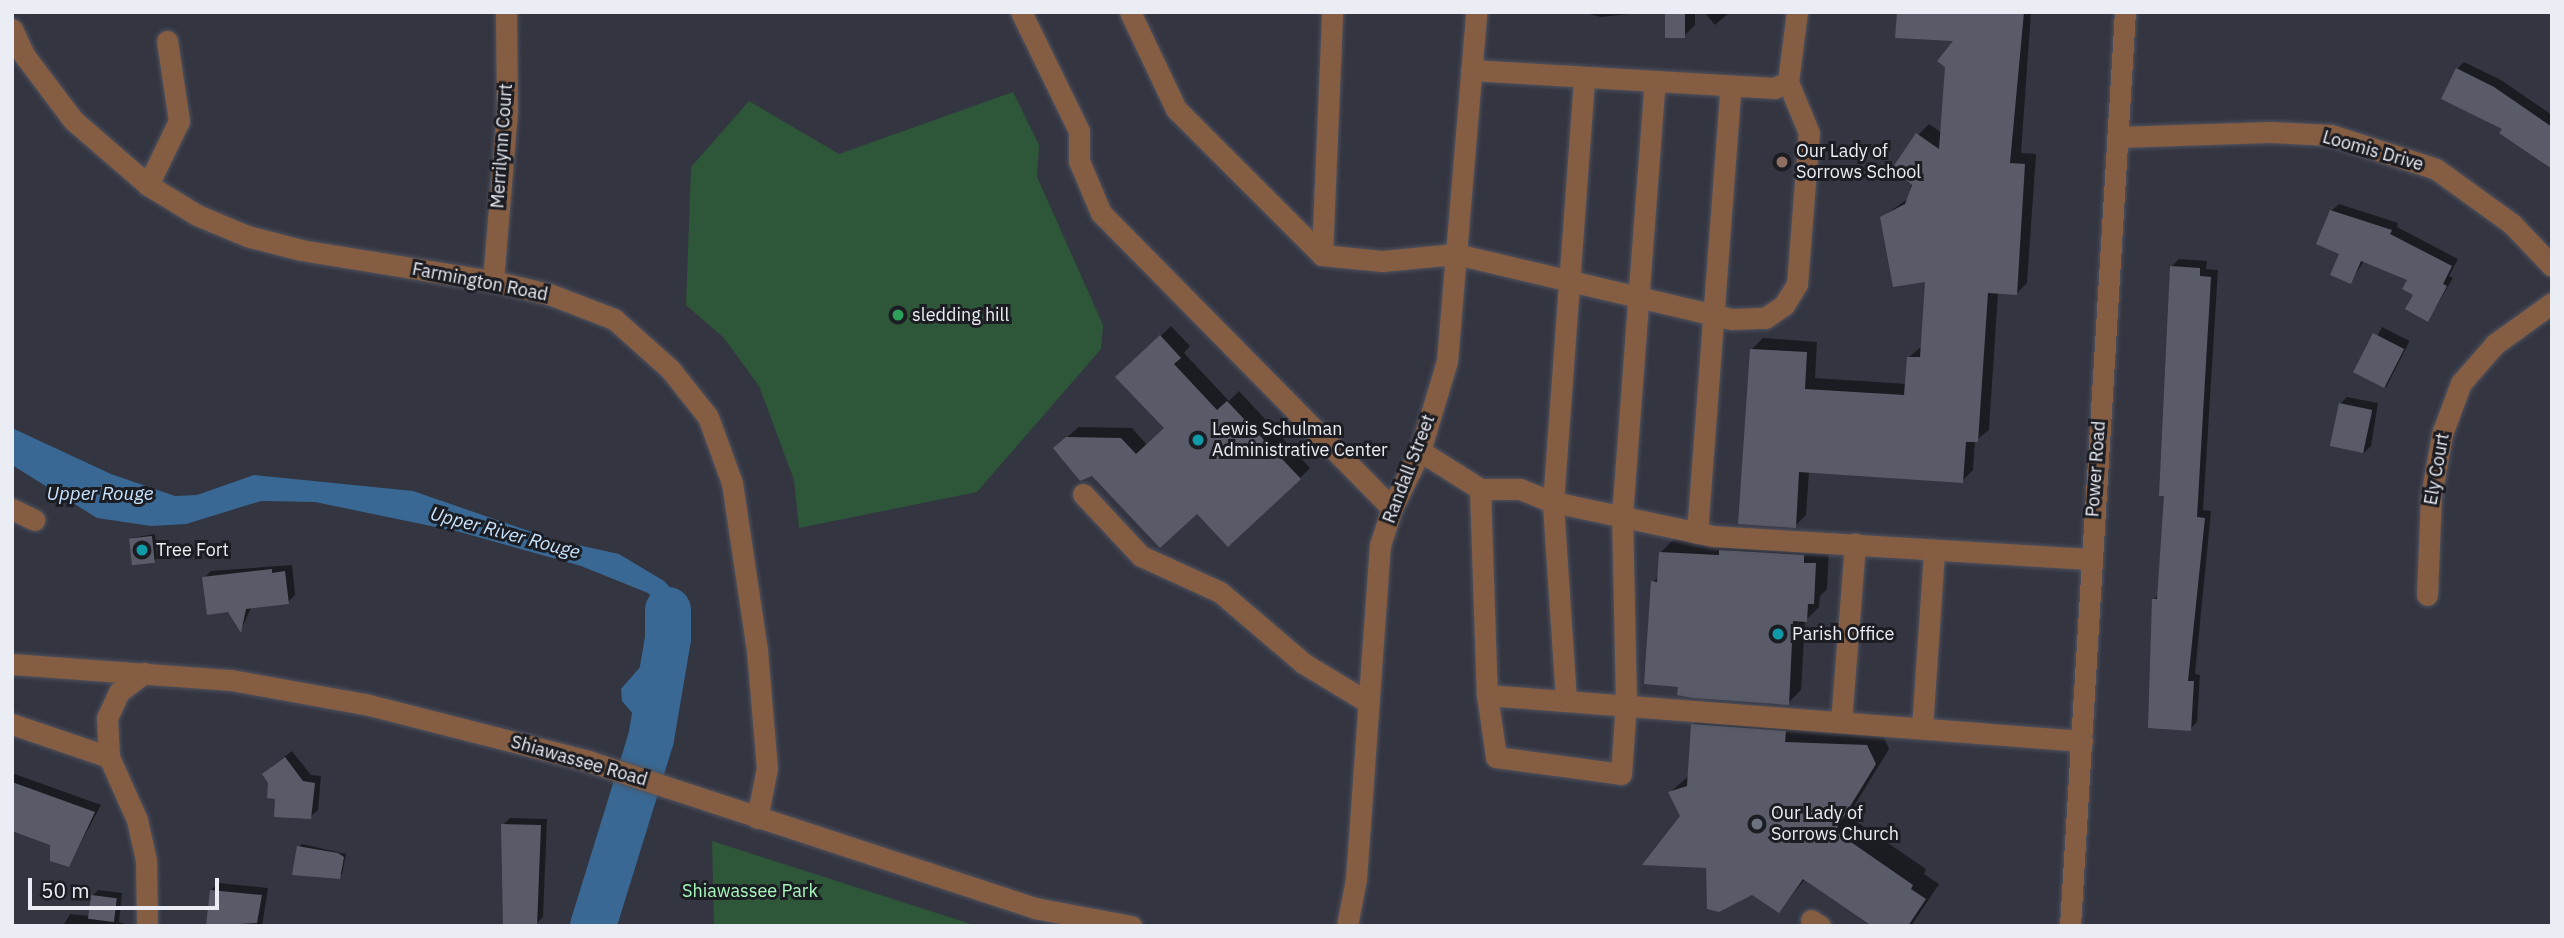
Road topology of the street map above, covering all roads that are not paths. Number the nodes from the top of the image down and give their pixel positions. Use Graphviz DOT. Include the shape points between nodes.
graph roads {
  1 [pos="506,12"];
  2 [pos="1021,12"];
  3 [pos="1130,12"];
  4 [pos="1332,12"];
  5 [pos="1476,12"];
  6 [pos="1797,12"];
  7 [pos="2125,12"];
  8 [pos="12,29"];
  9 [pos="167,41"];
  10 [pos="18,59"];
  11 [pos="1471,70"];
  12 [pos="1584,77"];
  13 [pos="1655,82"];
  14 [pos="1788,82"];
  15 [pos="1731,86"];
  16 [pos="2117,137"];
  17 [pos="148,185"];
  18 [pos="1456,254"];
  19 [pos="1322,255"];
  20 [pos="2552,266"];
  21 [pos="1566,280"];
  22 [pos="492,281"];
  23 [pos="1638,297"];
  24 [pos="2552,303"];
  25 [pos="1714,315"];
  26 [pos="1420,451"];
  27 [pos="1480,489"];
  28 [pos="1083,494"];
  29 [pos="1553,502"];
  30 [pos="1392,508"];
  31 [pos="12,509"];
  32 [pos="1622,516"];
  33 [pos="35,520"];
  34 [pos="1697,533"];
  35 [pos="1855,544"];
  36 [pos="1934,550"];
  37 [pos="2090,559"];
  38 [pos="2427,595"];
  39 [pos="12,664"];
  40 [pos="144,673"];
  41 [pos="1487,695"];
  42 [pos="1566,701"];
  43 [pos="1369,704"];
  44 [pos="1626,704"];
  45 [pos="1841,722"];
  46 [pos="12,724"];
  47 [pos="1922,728"];
  48 [pos="2082,741"];
  49 [pos="109,757"];
  50 [pos="757,818"];
  51 [pos="1033,917"];
  52 [pos="147,926"];
  53 [pos="1131,926"];
  54 [pos="1347,926"];
  55 [pos="2070,926"];
  1 -- 22 [label="street, Merrilynn Court" via="507,110"];
  2 -- 30 [label="street" via="1079,131 1079,161 1101,212"];
  3 -- 19 [label="street" via="1176,109"];
  4 -- 19 [label="street"];
  5 -- 11 [label="street, Randall Street"];
  6 -- 14 [label="street"];
  7 -- 16 [label="street, Power Road"];
  8 -- 10 [label="street, Farmington Road"];
  9 -- 17 [label="street" via="179,121"];
  10 -- 17 [label="street, Farmington Road" via="73,120"];
  11 -- 12 [label="street"];
  11 -- 18 [label="street, Randall Street"];
  12 -- 13 [label="street"];
  12 -- 21 [label="street"];
  13 -- 15 [label="street"];
  13 -- 23 [label="street"];
  14 -- 15 [label="street" via="1774,88"];
  14 -- 25 [label="street" via="1809,134 1797,284 1784,305 1765,318"];
  15 -- 25 [label="street"];
  16 -- 20 [label="street, Loomis Drive" via="2270,132 2331,135 2436,169 2512,224"];
  16 -- 37 [label="street, Power Road"];
  17 -- 22 [label="street, Farmington Road" via="197,215 247,236 301,250"];
  18 -- 19 [label="street" via="1382,261"];
  18 -- 21 [label="street"];
  18 -- 26 [label="street, Randall Street" via="1447,361"];
  21 -- 23 [label="street"];
  21 -- 29 [label="street"];
  22 -- 50 [label="street, Farmington Road" via="549,294 614,319 670,369 708,416 732,483 757,650 767,768"];
  23 -- 25 [label="street"];
  23 -- 32 [label="street"];
  24 -- 38 [label="street, Ely Court" via="2495,344 2461,383 2442,434 2431,496"];
  25 -- 34 [label="street"];
  26 -- 27 [label="street"];
  26 -- 30 [label="street, Randall Street"];
  27 -- 29 [label="street" via="1520,489"];
  27 -- 41 [label="street"];
  28 -- 43 [label="street" via="1141,556 1220,592 1303,663"];
  29 -- 32 [label="street"];
  29 -- 42 [label="street"];
  30 -- 43 [label="street, Randall Street" via="1380,545"];
  31 -- 33 [label="street"];
  32 -- 34 [label="street"];
  32 -- 44 [label="street"];
  34 -- 35 [label="street"];
  35 -- 36 [label="street"];
  35 -- 45 [label="street"];
  36 -- 37 [label="street"];
  36 -- 47 [label="street"];
  37 -- 48 [label="street, Power Road"];
  39 -- 40 [label="street, Shiawassee Road"];
  40 -- 49 [label="street" via="111,702"];
  40 -- 50 [label="street, Shiawassee Road" via="231,681 365,704 588,761"];
  41 -- 42 [label="street"];
  41 -- 44 [label="street" via="1496,757 1621,774"];
  42 -- 44 [label="street"];
  43 -- 54 [label="street, Randall Street" via="1356,879"];
  44 -- 45 [label="street"];
  45 -- 47 [label="street"];
  46 -- 49 [label="street"];
  47 -- 48 [label="street"];
  48 -- 55 [label="street, Power Road"];
  49 -- 52 [label="street" via="137,820 146,860"];
  50 -- 51 [label="street, Shiawassee Road"];
  51 -- 53 [label="street, Shiawassee Road"];
}
